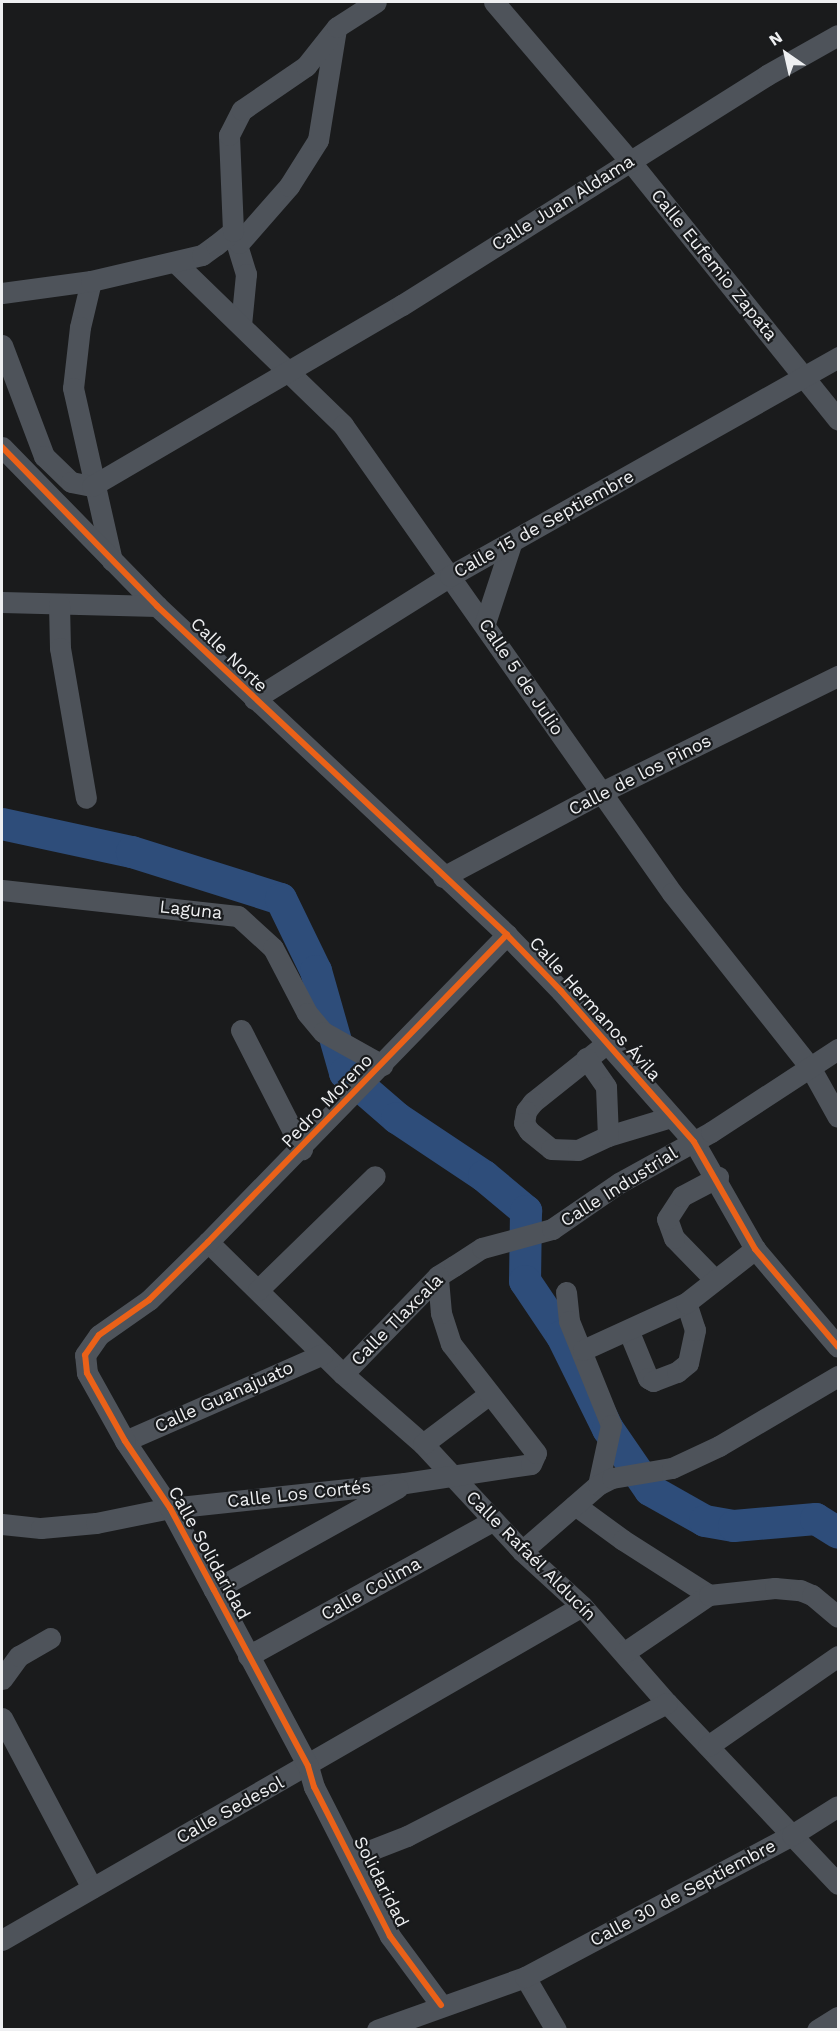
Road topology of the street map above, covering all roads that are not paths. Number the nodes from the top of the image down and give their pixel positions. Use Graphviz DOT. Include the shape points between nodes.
graph roads {
  1 [pos="376,2"];
  2 [pos="494,2"];
  3 [pos="337,27"];
  4 [pos="838,35"];
  5 [pos="630,161"];
  6 [pos="236,237"];
  7 [pos="175,262"];
  8 [pos="91,281"];
  9 [pos="2,293"];
  10 [pos="241,325"];
  11 [pos="2,345"];
  12 [pos="838,357"];
  13 [pos="287,371"];
  14 [pos="804,375"];
  15 [pos="838,420"];
  16 [pos="2,447"];
  17 [pos="92,486"];
  18 [pos="512,541"];
  19 [pos="112,562"];
  20 [pos="450,576"];
  21 [pos="2,602"];
  22 [pos="59,604"];
  23 [pos="157,606"];
  24 [pos="485,623"];
  25 [pos="838,676"];
  26 [pos="254,699"];
  27 [pos="602,792"];
  28 [pos="86,798"];
  29 [pos="443,877"];
  30 [pos="2,890"];
  31 [pos="507,935"];
  32 [pos="241,1030"];
  33 [pos="607,1043"];
  34 [pos="838,1049"];
  35 [pos="586,1058"];
  36 [pos="810,1067"];
  37 [pos="376,1073"];
  38 [pos="671,1116"];
  39 [pos="838,1117"];
  40 [pos="608,1136"];
  41 [pos="694,1142"];
  42 [pos="302,1149"];
  43 [pos="375,1176"];
  44 [pos="718,1177"];
  45 [pos="552,1229"];
  46 [pos="208,1242"];
  47 [pos="755,1249"];
  48 [pos="438,1276"];
  49 [pos="714,1279"];
  50 [pos="258,1290"];
  51 [pos="566,1292"];
  52 [pos="686,1303"];
  53 [pos="629,1332"];
  54 [pos="838,1347"];
  55 [pos="584,1350"];
  56 [pos="323,1354"];
  57 [pos="85,1355"];
  58 [pos="343,1374"];
  59 [pos="838,1376"];
  60 [pos="488,1395"];
  61 [pos="125,1441"];
  62 [pos="423,1444"];
  63 [pos="453,1477"];
  64 [pos="604,1478"];
  65 [pos="405,1483"];
  66 [pos="575,1505"];
  67 [pos="170,1508"];
  68 [pos="494,1521"];
  69 [pos="2,1524"];
  70 [pos="522,1551"];
  71 [pos="214,1590"];
  72 [pos="709,1595"];
  73 [pos="582,1606"];
  74 [pos="838,1617"];
  75 [pos="50,1638"];
  76 [pos="625,1652"];
  77 [pos="248,1656"];
  78 [pos="838,1656"];
  79 [pos="2,1679"];
  80 [pos="667,1703"];
  81 [pos="2,1718"];
  82 [pos="708,1746"];
  83 [pos="308,1766"];
  84 [pos="838,1806"];
  85 [pos="792,1835"];
  86 [pos="352,1857"];
  87 [pos="838,1884"];
  88 [pos="92,1888"];
  89 [pos="2,1940"];
  90 [pos="525,1977"];
  91 [pos="441,2005"];
  92 [pos="838,2017"];
  93 [pos="378,2030"];
  94 [pos="556,2030"];
  95 [pos="817,2030"];
  1 -- 3 [label="street"];
  2 -- 5 [label="street, Calle Eufemio Zapata"];
  3 -- 6 [label="street" via="318,140 289,186"];
  3 -- 6 [label="street" via="306,66 242,110 237,118 229,135"];
  4 -- 5 [label="street, Calle Juan Aldama"];
  5 -- 13 [label="street, Calle Juan Aldama" via="402,305"];
  5 -- 14 [label="street, Calle Eufemio Zapata"];
  6 -- 7 [label="street" via="202,255"];
  6 -- 10 [label="street" via="246,274"];
  7 -- 8 [label="street"];
  7 -- 10 [label="street, Calle 5 de Julio"];
  8 -- 9 [label="street"];
  8 -- 17 [label="street" via="80,327 73,388"];
  10 -- 13 [label="street, Calle 5 de Julio"];
  11 -- 17 [label="street" via="44,456 71,482"];
  12 -- 14 [label="street, Calle 15 de Septiembre"];
  13 -- 17 [label="street, Calle Juan Aldama"];
  13 -- 20 [label="street, Calle 5 de Julio" via="343,425"];
  14 -- 15 [label="street, Calle Eufemio Zapata"];
  14 -- 18 [label="street, Calle 15 de Septiembre"];
  16 -- 19 [label="street, Calle Norte"];
  17 -- 19 [label="street"];
  18 -- 20 [label="street, Calle 15 de Septiembre"];
  18 -- 24 [label="street"];
  19 -- 23 [label="street, Calle Norte"];
  20 -- 24 [label="street, Calle 5 de Julio"];
  20 -- 26 [label="street, Calle 15 de Septiembre"];
  21 -- 22 [label="street"];
  22 -- 23 [label="street"];
  22 -- 28 [label="street" via="62,659"];
  23 -- 26 [label="street, Calle Norte"];
  24 -- 27 [label="street, Calle 5 de Julio"];
  25 -- 27 [label="street, Calle de los Pinos"];
  26 -- 29 [label="street, Calle Norte"];
  27 -- 29 [label="street, Calle de los Pinos"];
  27 -- 36 [label="street, Calle 5 de Julio" via="672,893"];
  29 -- 31 [label="street, Calle Hermanos Ávila"];
  30 -- 37 [label="street, Laguna" via="238,916 273,948 307,1013 323,1032"];
  31 -- 33 [label="street, Calle Hermanos Ávila"];
  31 -- 37 [label="street, Pedro Moreno"];
  32 -- 42 [label="street"];
  33 -- 35 [label="street"];
  33 -- 38 [label="street, Calle Hermanos Ávila"];
  34 -- 36 [label="street, Calle Industrial"];
  35 -- 40 [label="street" via="606,1087"];
  35 -- 40 [label="street" via="533,1102 524,1123 537,1139 560,1151 578,1150"];
  36 -- 39 [label="street, Calle 5 de Julio"];
  36 -- 41 [label="street, Calle Industrial"];
  37 -- 42 [label="street, Pedro Moreno"];
  38 -- 40 [label="street"];
  38 -- 41 [label="street, Calle Hermanos Ávila"];
  41 -- 44 [label="street, Calle Hermanos Ávila"];
  41 -- 45 [label="street, Calle Industrial" via="619,1183"];
  42 -- 46 [label="street, Pedro Moreno"];
  43 -- 50 [label="street"];
  44 -- 47 [label="street, Calle Hermanos Ávila"];
  44 -- 49 [label="street" via="682,1196 667,1219 674,1238"];
  45 -- 48 [label="street, Calle Tlaxcala" via="482,1248"];
  46 -- 50 [label="street, Calle Rafaél Alducín"];
  46 -- 57 [label="street, Pedro Moreno" via="150,1300 99,1335"];
  47 -- 49 [label="street"];
  47 -- 54 [label="street, Calle Hermanos Ávila"];
  48 -- 58 [label="street, Calle Tlaxcala"];
  48 -- 60 [label="street" via="441,1313 451,1344"];
  49 -- 52 [label="street"];
  50 -- 56 [label="street, Calle Rafaél Alducín"];
  51 -- 55 [label="street" via="569,1321"];
  52 -- 53 [label="street"];
  52 -- 53 [label="street" via="695,1330 687,1363 677,1372 653,1381 648,1378"];
  53 -- 55 [label="street"];
  55 -- 64 [label="street" via="611,1425"];
  56 -- 58 [label="street, Calle Rafaél Alducín"];
  56 -- 61 [label="street, Calle Guanajuato"];
  57 -- 61 [label="street, Calle Solidaridad" via="87,1373"];
  58 -- 62 [label="street, Calle Rafaél Alducín"];
  59 -- 64 [label="street" via="719,1446 672,1468"];
  60 -- 62 [label="street"];
  60 -- 63 [label="street, Calle Los Cortés" via="537,1457 531,1464"];
  61 -- 67 [label="street, Calle Solidaridad"];
  62 -- 63 [label="street, Calle Rafaél Alducín"];
  63 -- 65 [label="street, Calle Los Cortés"];
  63 -- 68 [label="street, Calle Rafaél Alducín"];
  64 -- 66 [label="street"];
  65 -- 67 [label="street, Calle Los Cortés"];
  65 -- 71 [label="street"];
  66 -- 70 [label="street"];
  66 -- 72 [label="street"];
  67 -- 69 [label="street, Calle Los Cortés" via="63,1526"];
  67 -- 71 [label="street, Calle Solidaridad"];
  68 -- 70 [label="street, Calle Rafaél Alducín"];
  68 -- 77 [label="street, Calle Colima"];
  70 -- 73 [label="street, Calle Rafaél Alducín"];
  71 -- 77 [label="street, Calle Solidaridad"];
  72 -- 74 [label="street" via="775,1588 801,1590"];
  72 -- 76 [label="street"];
  73 -- 76 [label="street, Calle Rafaél Alducín"];
  73 -- 83 [label="street, Calle Sedesol"];
  75 -- 79 [label="street" via="19,1656"];
  76 -- 80 [label="street, Calle Rafaél Alducín"];
  77 -- 83 [label="street, Calle Solidaridad"];
  78 -- 82 [label="street"];
  80 -- 82 [label="street, Calle Rafaél Alducín"];
  80 -- 86 [label="street" via="407,1836"];
  81 -- 88 [label="street"];
  82 -- 85 [label="street, Calle Rafaél Alducín"];
  83 -- 86 [label="street, Solidaridad" via="320,1799"];
  83 -- 88 [label="street, Calle Sedesol"];
  84 -- 85 [label="street, Calle 30 de Septiembre"];
  85 -- 87 [label="street, Calle Rafaél Alducín"];
  85 -- 90 [label="street, Calle 30 de Septiembre"];
  86 -- 91 [label="street, Solidaridad" via="390,1936"];
  88 -- 89 [label="street, Calle Sedesol"];
  90 -- 91 [label="street, Calle 30 de Septiembre"];
  90 -- 94 [label="street"];
  91 -- 93 [label="street, Calle 30 de Septiembre"];
  92 -- 95 [label="street"];
}
